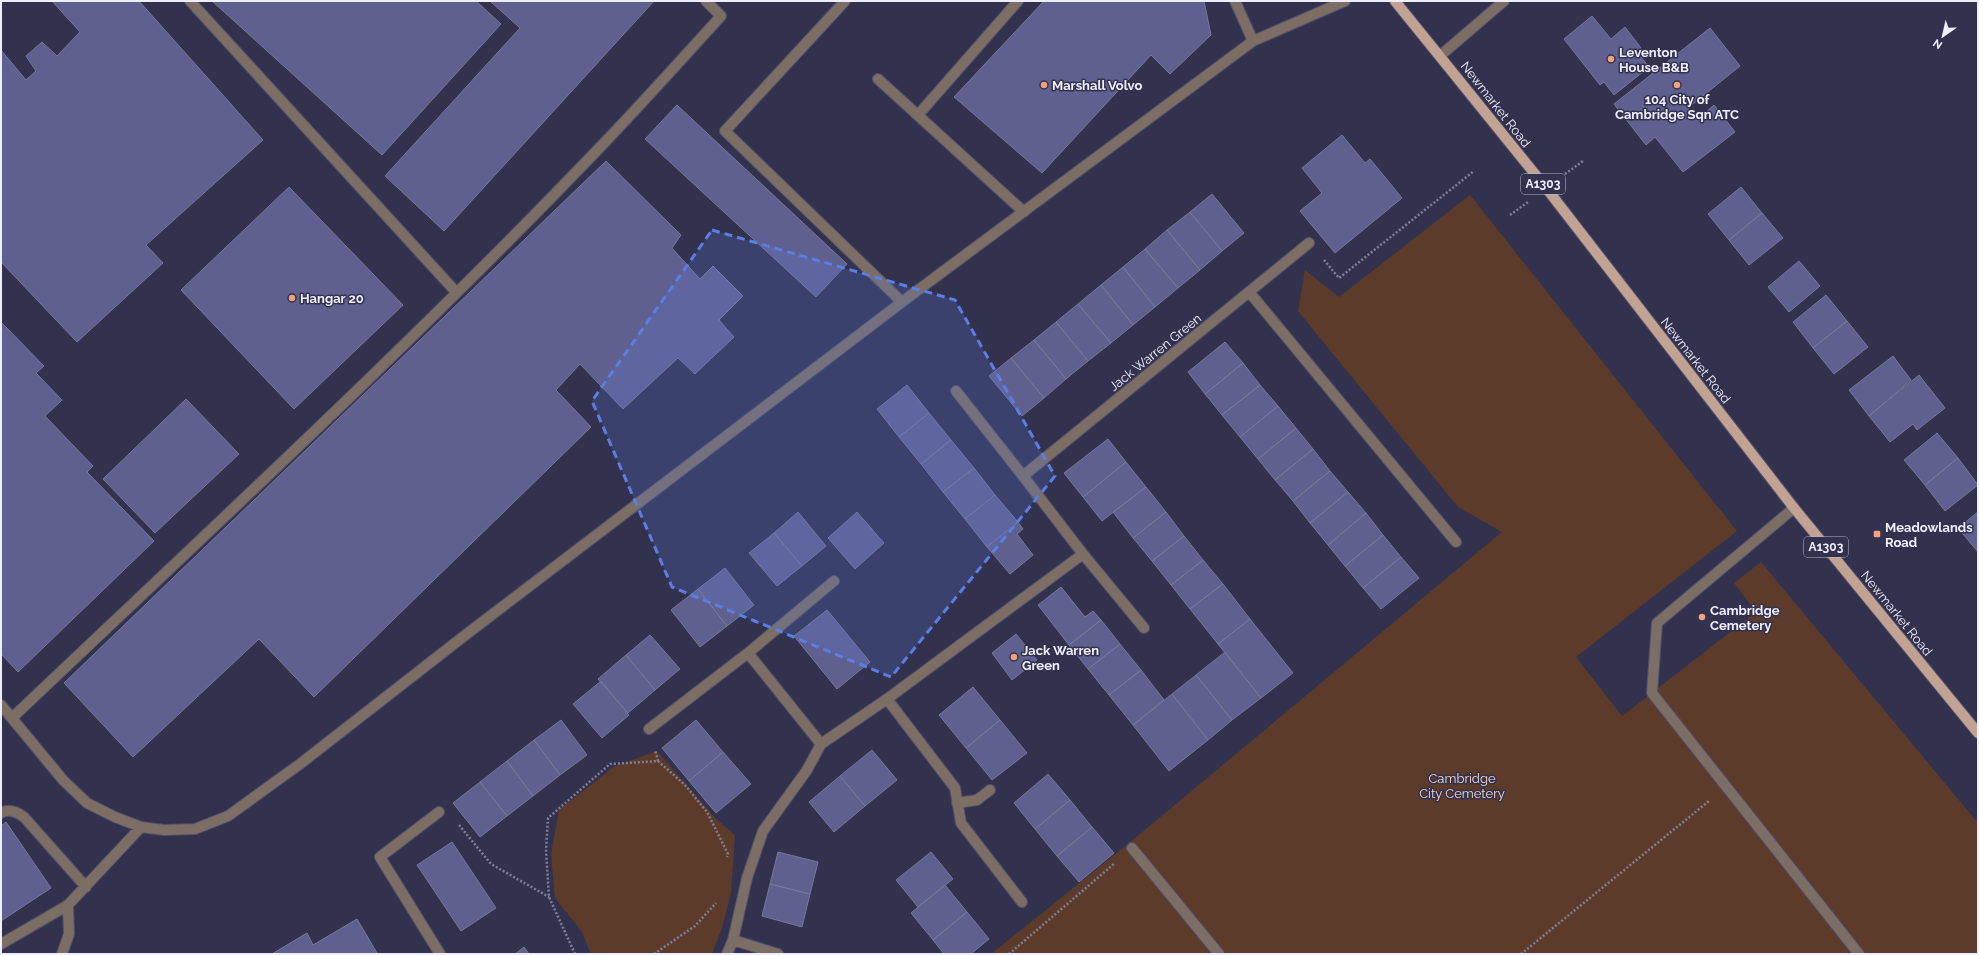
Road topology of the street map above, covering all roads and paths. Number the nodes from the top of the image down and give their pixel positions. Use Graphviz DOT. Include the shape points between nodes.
graph roads {
  1 [pos="190,1"];
  2 [pos="706,1"];
  3 [pos="846,1"];
  4 [pos="1018,1"];
  5 [pos="1235,1"];
  6 [pos="1345,1"];
  7 [pos="1395,1"];
  8 [pos="1504,1"];
  9 [pos="1253,41"];
  10 [pos="1441,55"];
  11 [pos="878,79"];
  12 [pos="918,115"];
  13 [pos="1474,171"];
  14 [pos="1024,212"];
  15 [pos="1310,243"];
  16 [pos="456,292"];
  17 [pos="1250,293"];
  18 [pos="902,302"];
  19 [pos="956,391"];
  20 [pos="1023,476"];
  21 [pos="1794,508"];
  22 [pos="1456,542"];
  23 [pos="1083,554"];
  24 [pos="834,581"];
  25 [pos="1144,628"];
  26 [pos="748,653"];
  27 [pos="887,700"];
  28 [pos="1,705"];
  29 [pos="12,718"];
  30 [pos="649,728"];
  31 [pos="1978,733"];
  32 [pos="821,744"];
  33 [pos="658,761"];
  34 [pos="1726,787"];
  35 [pos="990,790"];
  36 [pos="958,803"];
  37 [pos="439,812"];
  38 [pos="1,813"];
  39 [pos="141,827"];
  40 [pos="1132,848"];
  41 [pos="726,861"];
  42 [pos="86,887"];
  43 [pos="549,897"];
  44 [pos="719,900"];
  45 [pos="1022,902"];
  46 [pos="68,905"];
  47 [pos="733,940"];
  48 [pos="1,944"];
  49 [pos="62,954"];
  50 [pos="440,954"];
  51 [pos="575,954"];
  52 [pos="654,954"];
  53 [pos="727,954"];
  54 [pos="778,954"];
  55 [pos="1009,954"];
  56 [pos="1219,954"];
  57 [pos="1522,954"];
  58 [pos="1860,954"];
  1 -- 16 [label="street"];
  2 -- 16 [label="street" via="721,16 606,141"];
  3 -- 18 [label="street" via="725,131"];
  4 -- 12 [label="street"];
  5 -- 9 [label="street"];
  6 -- 9 [label="street"];
  7 -- 10 [label="main road, Newmarket Road / A1303"];
  8 -- 10 [label="street"];
  9 -- 14 [label="street"];
  10 -- 21 [label="main road, Newmarket Road / A1303"];
  11 -- 12 [label="street"];
  12 -- 14 [label="street"];
  13 -- 15 [label="path" via="1339,278"];
  14 -- 18 [label="street"];
  15 -- 17 [label="street, Jack Warren Green"];
  16 -- 29 [label="street" via="309,436"];
  17 -- 20 [label="street, Jack Warren Green"];
  17 -- 22 [label="street"];
  18 -- 39 [label="street" via="300,764 228,816 195,829 164,830"];
  19 -- 20 [label="street"];
  20 -- 23 [label="street"];
  21 -- 31 [label="main road, Newmarket Road / A1303"];
  21 -- 34 [label="street" via="1657,622 1652,693"];
  23 -- 25 [label="street"];
  23 -- 27 [label="street"];
  24 -- 26 [label="street"];
  26 -- 30 [label="street"];
  26 -- 32 [label="street"];
  27 -- 32 [label="street"];
  27 -- 36 [label="street" via="955,788"];
  28 -- 29 [label="street"];
  29 -- 39 [label="street" via="63,780 87,803"];
  30 -- 33 [label="path"];
  32 -- 47 [label="street" via="807,770 763,831 747,878"];
  33 -- 41 [label="path" via="685,785 707,812 728,854"];
  33 -- 43 [label="path" via="610,764 548,818 546,851"];
  34 -- 57 [label="path"];
  34 -- 58 [label="street"];
  35 -- 36 [label="street" via="977,800"];
  36 -- 45 [label="street" via="961,823"];
  37 -- 43 [label="path" via="450,813 491,864"];
  37 -- 50 [label="street" via="380,857"];
  38 -- 42 [label="street" via="15,811 24,817"];
  39 -- 42 [label="street"];
  40 -- 55 [label="path"];
  40 -- 56 [label="street"];
  42 -- 46 [label="street"];
  43 -- 51 [label="path"];
  44 -- 52 [label="path" via="695,926"];
  46 -- 48 [label="street"];
  46 -- 49 [label="street" via="69,934"];
  47 -- 53 [label="street"];
  47 -- 54 [label="street"];
}
